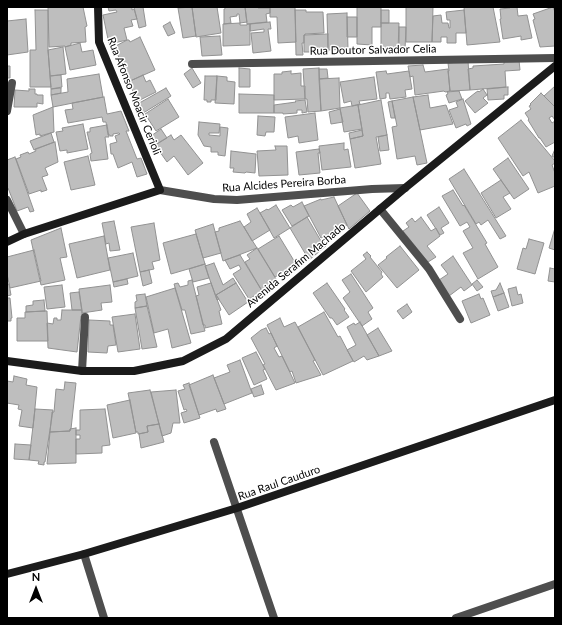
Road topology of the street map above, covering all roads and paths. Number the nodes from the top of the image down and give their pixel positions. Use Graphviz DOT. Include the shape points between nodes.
graph roads {
  1 [pos="98,7"];
  2 [pos="555,58"];
  3 [pos="192,64"];
  4 [pos="555,66"];
  5 [pos="12,83"];
  6 [pos="7,111"];
  7 [pos="404,188"];
  8 [pos="160,190"];
  9 [pos="7,200"];
  10 [pos="380,209"];
  11 [pos="24,234"];
  12 [pos="7,242"];
  13 [pos="85,317"];
  14 [pos="460,319"];
  15 [pos="7,361"];
  16 [pos="82,371"];
  17 [pos="555,400"];
  18 [pos="214,442"];
  19 [pos="237,508"];
  20 [pos="84,554"];
  21 [pos="7,574"];
  22 [pos="555,584"];
  23 [pos="104,618"];
  24 [pos="274,618"];
  25 [pos="456,618"];
  1 -- 8 [label="street, Rua Afonso Moacir Cerioli" via="99,42"];
  2 -- 3 [label="street, Rua Doutor Salvador Celia"];
  4 -- 7 [label="street, Avenida Serafim Machado"];
  5 -- 6 [label="street"];
  7 -- 8 [label="street, Rua Alcides Pereira Borba" via="237,200"];
  7 -- 10 [label="street, Avenida Serafim Machado"];
  8 -- 11 [label="street, Rua Alcides Pereira Borba"];
  9 -- 11 [label="street"];
  10 -- 14 [label="street" via="429,270"];
  10 -- 16 [label="street, Avenida Serafim Machado" via="226,338 183,361 134,371"];
  11 -- 12 [label="street, Rua Alcides Pereira Borba"];
  13 -- 16 [label="street"];
  15 -- 16 [label="street, Avenida Serafim Machado"];
  17 -- 19 [label="street, Rua Raul Cauduro"];
  18 -- 19 [label="street"];
  19 -- 20 [label="street, Rua Raul Cauduro"];
  19 -- 24 [label="street"];
  20 -- 21 [label="street, Rua Raul Cauduro"];
  20 -- 23 [label="street"];
  22 -- 25 [label="street"];
}
